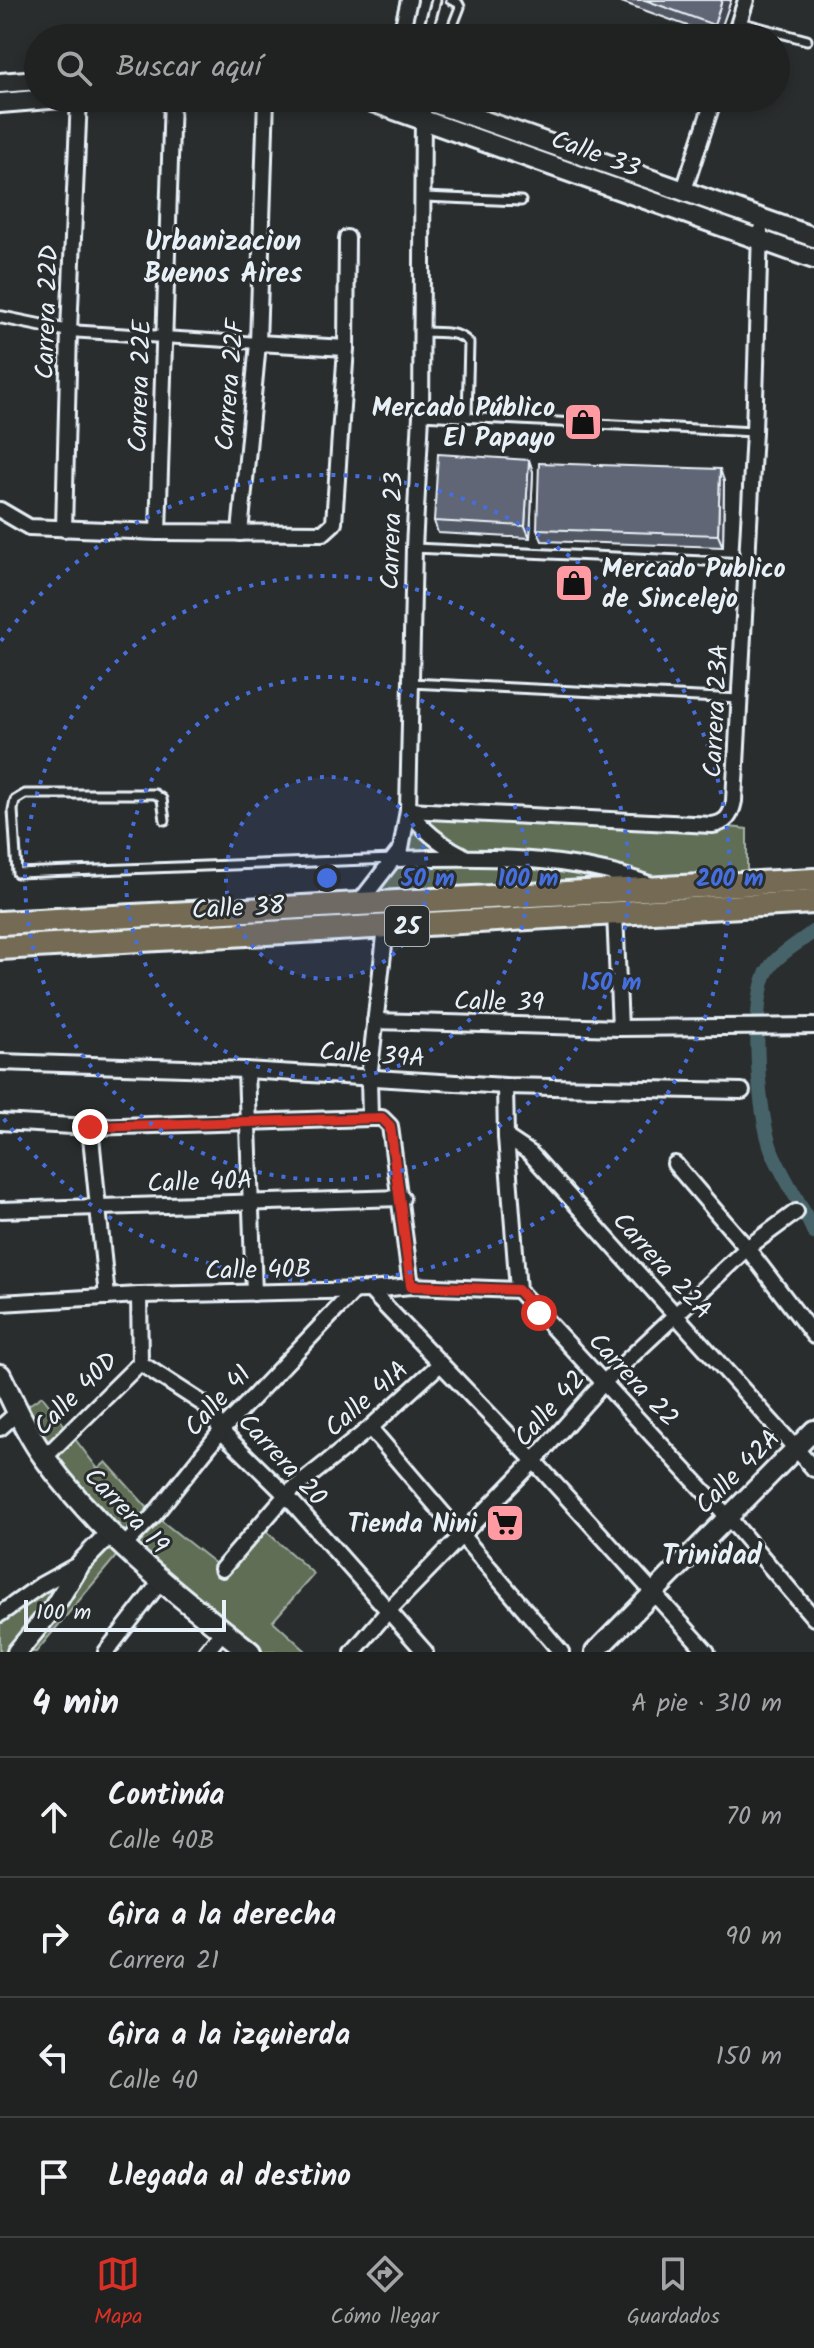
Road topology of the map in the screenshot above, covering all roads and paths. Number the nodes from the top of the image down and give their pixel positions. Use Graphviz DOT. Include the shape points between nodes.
graph roads {
  1 [pos="409,0"];
  2 [pos="436,0"];
  3 [pos="451,0"];
  4 [pos="746,0"];
  5 [pos="739,22"];
  6 [pos="403,24"];
  7 [pos="430,24"];
  8 [pos="453,24"];
  9 [pos="747,24"];
  10 [pos="790,36"];
  11 [pos="807,40"];
  12 [pos="24,81"];
  13 [pos="0,83"];
  14 [pos="24,101"];
  15 [pos="0,103"];
  16 [pos="78,112"];
  17 [pos="172,112"];
  18 [pos="266,112"];
  19 [pos="410,112"];
  20 [pos="423,112"];
  21 [pos="462,112"];
  22 [pos="709,112"];
  23 [pos="424,118"];
  24 [pos="684,190"];
  25 [pos="424,197"];
  26 [pos="521,201"];
  27 [pos="762,219"];
  28 [pos="814,237"];
  29 [pos="347,238"];
  30 [pos="759,240"];
  31 [pos="814,259"];
  32 [pos="0,317"];
  33 [pos="69,331"];
  34 [pos="422,332"];
  35 [pos="164,336"];
  36 [pos="258,343"];
  37 [pos="346,348"];
  38 [pos="421,415"];
  39 [pos="467,416"];
  40 [pos="754,432"];
  41 [pos="0,510"];
  42 [pos="64,529"];
  43 [pos="158,532"];
  44 [pos="240,533"];
  45 [pos="414,548"];
  46 [pos="748,563"];
  47 [pos="410,683"];
  48 [pos="739,699"];
  49 [pos="408,810"];
  50 [pos="165,820"];
  51 [pos="466,856"];
  52 [pos="396,859"];
  53 [pos="814,880"];
  54 [pos="657,887"];
  55 [pos="814,902"];
  56 [pos="359,903"];
  57 [pos="615,913"];
  58 [pos="0,923"];
  59 [pos="386,927"];
  60 [pos="0,948"];
  61 [pos="375,1021"];
  62 [pos="814,1026"];
  63 [pos="620,1028"];
  64 [pos="0,1062"];
  65 [pos="246,1070"];
  66 [pos="369,1078"];
  67 [pos="505,1086"];
  68 [pos="742,1091"];
  69 [pos="370,1118"];
  70 [pos="0,1122"];
  71 [pos="249,1122"];
  72 [pos="90,1127"];
  73 [pos="506,1137"];
  74 [pos="675,1164"];
  75 [pos="402,1198"];
  76 [pos="250,1203"];
  77 [pos="98,1208"];
  78 [pos="0,1210"];
  79 [pos="796,1212"];
  80 [pos="747,1248"];
  81 [pos="411,1286"];
  82 [pos="370,1290"];
  83 [pos="518,1290"];
  84 [pos="354,1291"];
  85 [pos="254,1293"];
  86 [pos="139,1295"];
  87 [pos="107,1297"];
  88 [pos="0,1303"];
  89 [pos="676,1315"];
  90 [pos="814,1336"];
  91 [pos="140,1363"];
  92 [pos="440,1364"];
  93 [pos="0,1375"];
  94 [pos="604,1382"];
  95 [pos="17,1413"];
  96 [pos="0,1428"];
  97 [pos="370,1428"];
  98 [pos="814,1430"];
  99 [pos="221,1431"];
  100 [pos="797,1449"];
  101 [pos="44,1458"];
  102 [pos="534,1461"];
  103 [pos="814,1469"];
  104 [pos="286,1495"];
  105 [pos="727,1516"];
  106 [pos="461,1536"];
  107 [pos="116,1541"];
  108 [pos="81,1563"];
  109 [pos="222,1569"];
  110 [pos="161,1581"];
  111 [pos="654,1592"];
  112 [pos="389,1610"];
  113 [pos="0,1614"];
  114 [pos="814,1618"];
  115 [pos="223,1631"];
  116 [pos="17,1652"];
  117 [pos="106,1652"];
  118 [pos="206,1652"];
  119 [pos="250,1652"];
  120 [pos="353,1652"];
  121 [pos="425,1652"];
  122 [pos="561,1652"];
  123 [pos="595,1652"];
  124 [pos="707,1652"];
  1 -- 6 [label="street"];
  2 -- 7 [label="lane"];
  3 -- 8 [label="lane" via="460,7"];
  4 -- 5 [label="street"];
  5 -- 9 [label="lane"];
  10 -- 11 [label="lane"];
  12 -- 13 [label="street"];
  14 -- 15 [label="street"];
  16 -- 33 [label="street, Carrera 22D"];
  17 -- 35 [label="street, Carrera 22E"];
  18 -- 36 [label="street, Carrera 22F"];
  19 -- 23 [label="street, Calle 33"];
  20 -- 23 [label="street, Carrera 23"];
  21 -- 24 [label="street, Calle 33"];
  22 -- 24 [label="street"];
  23 -- 25 [label="street, Carrera 23"];
  23 -- 30 [label="street, Calle 33"];
  24 -- 27 [label="street, Calle 33"];
  25 -- 26 [label="lane"];
  25 -- 34 [label="street, Carrera 23"];
  27 -- 28 [label="street, Calle 33"];
  27 -- 30 [label="street, Carrera 23A"];
  29 -- 37 [label="street"];
  30 -- 31 [label="street, Calle 33"];
  30 -- 40 [label="street, Carrera 23A"];
  32 -- 33 [label="street"];
  33 -- 35 [label="street"];
  33 -- 42 [label="street, Carrera 22D"];
  34 -- 38 [label="street, Carrera 23"];
  34 -- 39 [label="lane" via="455,334 469,343"];
  35 -- 36 [label="street"];
  35 -- 43 [label="street, Carrera 22E"];
  36 -- 37 [label="street"];
  36 -- 44 [label="street, Carrera 22F"];
  37 -- 44 [label="street" via="334,523 323,533"];
  38 -- 39 [label="lane"];
  38 -- 45 [label="street, Carrera 23"];
  39 -- 40 [label="lane"];
  40 -- 46 [label="street, Carrera 23A"];
  41 -- 42 [label="street" via="29,527"];
  42 -- 43 [label="street"];
  43 -- 44 [label="street"];
  45 -- 46 [label="lane"];
  45 -- 47 [label="street, Carrera 23"];
  46 -- 48 [label="street, Carrera 23A"];
  47 -- 48 [label="lane"];
  47 -- 49 [label="street, Carrera 23"];
  48 -- 49 [label="street, Carrera 23A" via="734,801 721,824"];
  49 -- 51 [label="street" via="437,842"];
  49 -- 52 [label="street, Carrera 23"];
  50 -- 52 [label="lane" via="162,799 155,794 25,794 15,800 13,810 17,873"];
  51 -- 52 [label="street"];
  51 -- 54 [label="street" via="618,873"];
  52 -- 56 [label="street, Carrera 23"];
  53 -- 54 [label="highway, Calle 38 / 25"];
  54 -- 56 [label="highway, Calle 38 / 25"];
  55 -- 57 [label="highway, Calle 38 / 25"];
  56 -- 58 [label="highway, Calle 38 / 25"];
  57 -- 59 [label="highway, Calle 38 / 25"];
  57 -- 63 [label="street"];
  59 -- 60 [label="highway, Calle 38 / 25"];
  59 -- 61 [label="street"];
  61 -- 63 [label="street, Calle 39"];
  61 -- 66 [label="street"];
  62 -- 63 [label="street, Calle 39"];
  64 -- 65 [label="street, Calle 39A"];
  65 -- 66 [label="street, Calle 39A"];
  65 -- 71 [label="street"];
  66 -- 67 [label="street, Calle 39A"];
  66 -- 69 [label="street"];
  67 -- 68 [label="street, Calle 39A"];
  67 -- 73 [label="street"];
  69 -- 71 [label="street"];
  69 -- 75 [label="street" via="382,1118 390,1126"];
  70 -- 72 [label="street"];
  71 -- 72 [label="street"];
  71 -- 76 [label="street"];
  72 -- 77 [label="street"];
  73 -- 83 [label="street"];
  73 -- 89 [label="street, Carrera 22A" via="530,1153"];
  74 -- 80 [label="street"];
  75 -- 76 [label="street, Calle 40A"];
  75 -- 81 [label="street"];
  76 -- 77 [label="street, Calle 40A"];
  76 -- 85 [label="street"];
  77 -- 78 [label="street, Calle 40A"];
  77 -- 87 [label="street"];
  79 -- 80 [label="street, Calle 42"];
  80 -- 89 [label="street, Calle 42"];
  80 -- 90 [label="street"];
  81 -- 82 [label="street, Calle 40B"];
  81 -- 83 [label="street, Calle 40B"];
  82 -- 84 [label="street, Calle 40B"];
  82 -- 92 [label="street"];
  83 -- 94 [label="street, Carrera 22"];
  84 -- 85 [label="street, Calle 40B"];
  84 -- 99 [label="street, Calle 41"];
  85 -- 86 [label="street, Calle 40B"];
  86 -- 87 [label="street, Calle 40B"];
  86 -- 91 [label="street"];
  87 -- 88 [label="street, Calle 40B"];
  89 -- 94 [label="street, Calle 42"];
  89 -- 100 [label="street, Carrera 22A"];
  91 -- 99 [label="street, Carrera 20" via="202,1403"];
  91 -- 101 [label="street, Calle 40D"];
  92 -- 97 [label="street, Calle 41A"];
  92 -- 102 [label="street"];
  93 -- 95 [label="main road, Carrera 19"];
  94 -- 102 [label="street, Calle 42"];
  94 -- 105 [label="street, Carrera 22"];
  95 -- 96 [label="street"];
  95 -- 101 [label="main road, Carrera 19"];
  97 -- 104 [label="street, Calle 41A"];
  97 -- 106 [label="street"];
  98 -- 100 [label="street, Calle 42A"];
  99 -- 104 [label="street, Carrera 20"];
  99 -- 107 [label="street, Calle 41" via="154,1515"];
  100 -- 103 [label="street, Carrera 22A"];
  100 -- 105 [label="street, Calle 42A"];
  101 -- 107 [label="main road, Carrera 19"];
  102 -- 106 [label="street, Calle 42"];
  102 -- 111 [label="street"];
  104 -- 109 [label="street, Calle 41A"];
  104 -- 112 [label="street, Carrera 20"];
  105 -- 111 [label="street, Calle 42A"];
  105 -- 114 [label="street, Carrera 22"];
  106 -- 112 [label="street, Calle 42"];
  106 -- 122 [label="street"];
  107 -- 108 [label="street, Calle 41"];
  107 -- 110 [label="main road, Carrera 19"];
  108 -- 113 [label="street"];
  108 -- 116 [label="street, Calle 41"];
  110 -- 115 [label="main road, Carrera 19"];
  110 -- 117 [label="street"];
  111 -- 123 [label="street, Calle 42A"];
  111 -- 124 [label="street"];
  112 -- 120 [label="street, Calle 42"];
  112 -- 121 [label="street, Carrera 20"];
  115 -- 118 [label="street"];
  115 -- 119 [label="main road, Carrera 19"];
}
